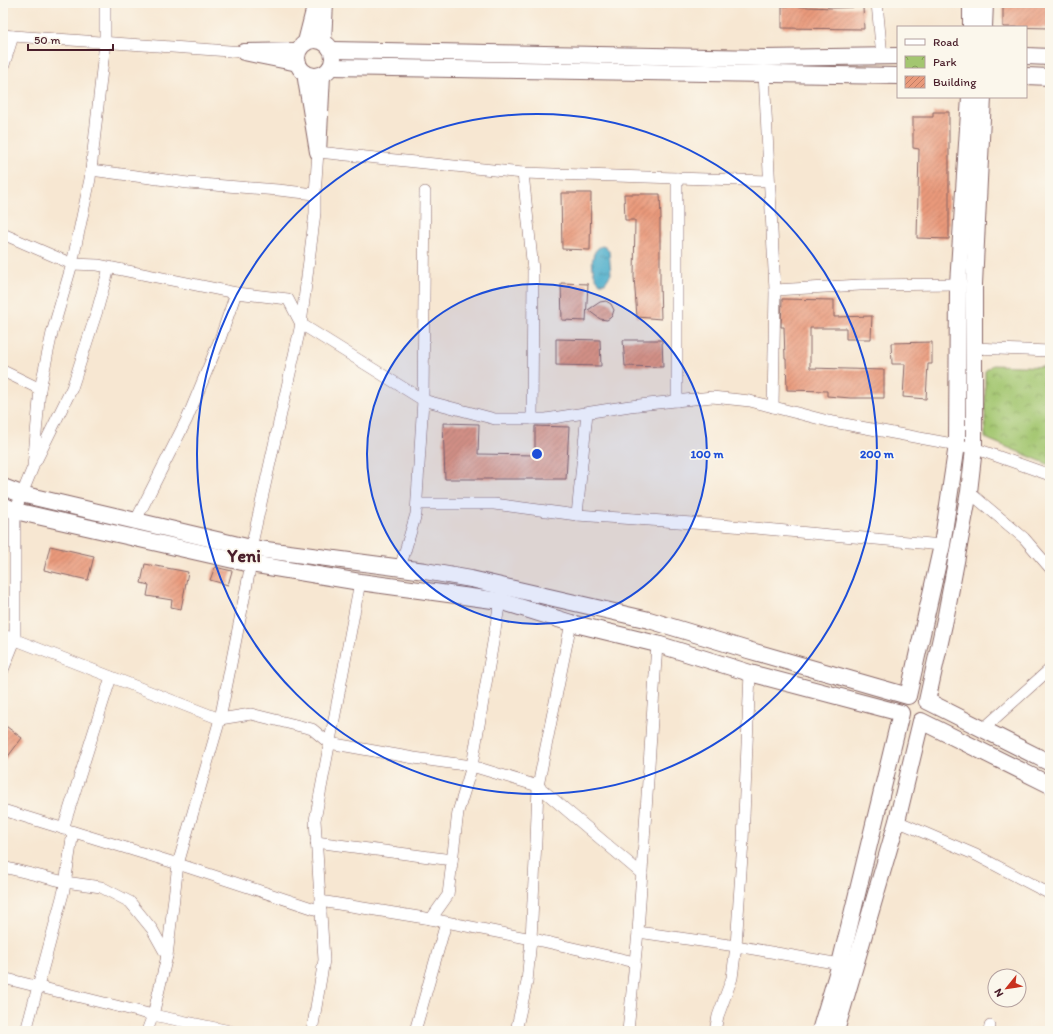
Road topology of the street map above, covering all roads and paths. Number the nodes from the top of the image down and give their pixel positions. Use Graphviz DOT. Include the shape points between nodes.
graph roads {
  1 [pos="105,3"];
  2 [pos="316,3"];
  3 [pos="325,3"];
  4 [pos="877,3"];
  5 [pos="971,3"];
  6 [pos="985,3"];
  7 [pos="971,26"];
  8 [pos="984,26"];
  9 [pos="8,35"];
  10 [pos="105,42"];
  11 [pos="328,46"];
  12 [pos="244,52"];
  13 [pos="1027,56"];
  14 [pos="302,57"];
  15 [pos="890,57"];
  16 [pos="1050,57"];
  17 [pos="3,68"];
  18 [pos="326,71"];
  19 [pos="764,73"];
  20 [pos="897,76"];
  21 [pos="1027,76"];
  22 [pos="1050,76"];
  23 [pos="970,98"];
  24 [pos="983,98"];
  25 [pos="318,152"];
  26 [pos="91,170"];
  27 [pos="523,173"];
  28 [pos="677,178"];
  29 [pos="769,181"];
  30 [pos="425,192"];
  31 [pos="315,194"];
  32 [pos="3,234"];
  33 [pos="72,264"];
  34 [pos="110,268"];
  35 [pos="958,284"];
  36 [pos="775,290"];
  37 [pos="236,292"];
  38 [pos="301,324"];
  39 [pos="974,348"];
  40 [pos="1050,351"];
  41 [pos="3,371"];
  42 [pos="40,389"];
  43 [pos="423,400"];
  44 [pos="677,401"];
  45 [pos="773,407"];
  46 [pos="587,413"];
  47 [pos="532,419"];
  48 [pos="957,445"];
  49 [pos="974,448"];
  50 [pos="33,467"];
  51 [pos="1050,475"];
  52 [pos="3,486"];
  53 [pos="969,492"];
  54 [pos="21,494"];
  55 [pos="417,504"];
  56 [pos="9,508"];
  57 [pos="577,515"];
  58 [pos="135,522"];
  59 [pos="942,545"];
  60 [pos="251,548"];
  61 [pos="251,564"];
  62 [pos="400,568"];
  63 [pos="1050,568"];
  64 [pos="360,582"];
  65 [pos="500,601"];
  66 [pos="571,623"];
  67 [pos="3,635"];
  68 [pos="15,640"];
  69 [pos="657,644"];
  70 [pos="1050,669"];
  71 [pos="3,670"];
  72 [pos="750,673"];
  73 [pos="111,677"];
  74 [pos="908,696"];
  75 [pos="927,701"];
  76 [pos="901,713"];
  77 [pos="220,719"];
  78 [pos="921,721"];
  79 [pos="983,729"];
  80 [pos="329,742"];
  81 [pos="1050,762"];
  82 [pos="472,766"];
  83 [pos="1050,785"];
  84 [pos="538,786"];
  85 [pos="3,810"];
  86 [pos="897,822"];
  87 [pos="68,830"];
  88 [pos="316,842"];
  89 [pos="452,860"];
  90 [pos="178,864"];
  91 [pos="3,867"];
  92 [pos="642,874"];
  93 [pos="65,882"];
  94 [pos="1050,894"];
  95 [pos="320,906"];
  96 [pos="431,920"];
  97 [pos="446,922"];
  98 [pos="638,932"];
  99 [pos="532,939"];
  100 [pos="736,946"];
  101 [pos="167,956"];
  102 [pos="635,962"];
  103 [pos="840,964"];
  104 [pos="3,978"];
  105 [pos="37,987"];
  106 [pos="153,1015"];
  107 [pos="26,1031"];
  108 [pos="147,1031"];
  109 [pos="230,1031"];
  110 [pos="312,1031"];
  111 [pos="415,1031"];
  112 [pos="516,1031"];
  113 [pos="628,1031"];
  114 [pos="715,1031"];
  115 [pos="820,1031"];
  116 [pos="836,1031"];
  1 -- 10 [label="street"];
  2 -- 14 [label="main road"];
  3 -- 11 [label="main road"];
  4 -- 15 [label="street"];
  5 -- 7 [label="main road"];
  6 -- 8 [label="main road"];
  9 -- 10 [label="street"];
  9 -- 17 [label="street"];
  10 -- 12 [label="street"];
  10 -- 26 [label="street"];
  11 -- 14 [label="main road" via="318,40 311,40"];
  11 -- 15 [label="main road" via="763,58"];
  11 -- 18 [label="main road" via="334,56"];
  12 -- 14 [label="main road"];
  13 -- 16 [label="main road"];
  14 -- 18 [label="main road" via="316,76"];
  14 -- 25 [label="main road"];
  18 -- 19 [label="main road"];
  18 -- 25 [label="main road"];
  19 -- 20 [label="main road"];
  19 -- 29 [label="street"];
  21 -- 22 [label="main road"];
  23 -- 35 [label="main road"];
  24 -- 39 [label="main road" via="974,284"];
  25 -- 27 [label="street"];
  25 -- 31 [label="street"];
  26 -- 31 [label="street" via="188,183"];
  26 -- 33 [label="street"];
  27 -- 28 [label="street"];
  27 -- 47 [label="street" via="533,270"];
  28 -- 29 [label="street"];
  28 -- 44 [label="street"];
  29 -- 36 [label="street"];
  30 -- 43 [label="street"];
  31 -- 38 [label="street" via="315,213"];
  32 -- 33 [label="street"];
  33 -- 34 [label="street"];
  33 -- 42 [label="street" via="52,333"];
  34 -- 37 [label="street"];
  34 -- 50 [label="street" via="72,388"];
  35 -- 36 [label="street" via="860,285"];
  35 -- 48 [label="main road"];
  36 -- 45 [label="street"];
  37 -- 38 [label="street" via="288,299"];
  37 -- 58 [label="street" via="220,340 187,419"];
  38 -- 43 [label="street"];
  38 -- 60 [label="street"];
  39 -- 40 [label="street"];
  39 -- 49 [label="main road"];
  41 -- 42 [label="street"];
  42 -- 50 [label="street"];
  43 -- 47 [label="street" via="495,419"];
  43 -- 55 [label="street"];
  44 -- 45 [label="street" via="712,397 750,401"];
  44 -- 46 [label="street"];
  45 -- 48 [label="street" via="828,421"];
  46 -- 47 [label="street"];
  46 -- 57 [label="street"];
  48 -- 49 [label="street"];
  48 -- 59 [label="main road"];
  49 -- 51 [label="street"];
  49 -- 53 [label="main road"];
  50 -- 54 [label="street"];
  52 -- 54 [label="main road"];
  53 -- 63 [label="street" via="1024,538"];
  53 -- 75 [label="main road"];
  54 -- 56 [label="street"];
  54 -- 58 [label="main road"];
  55 -- 57 [label="street" via="494,504"];
  55 -- 62 [label="street"];
  56 -- 61 [label="main road"];
  56 -- 68 [label="street"];
  57 -- 59 [label="street"];
  58 -- 60 [label="main road"];
  59 -- 74 [label="main road"];
  60 -- 61 [label="street"];
  60 -- 62 [label="main road"];
  61 -- 64 [label="main road"];
  61 -- 77 [label="street"];
  62 -- 74 [label="main road" via="471,579 649,620"];
  64 -- 65 [label="main road"];
  64 -- 80 [label="street"];
  65 -- 66 [label="main road"];
  65 -- 82 [label="street"];
  66 -- 69 [label="main road"];
  66 -- 84 [label="street"];
  67 -- 68 [label="street"];
  68 -- 71 [label="street"];
  68 -- 73 [label="street"];
  69 -- 72 [label="main road"];
  69 -- 92 [label="street"];
  70 -- 79 [label="street"];
  72 -- 76 [label="main road"];
  72 -- 100 [label="street"];
  73 -- 77 [label="street"];
  73 -- 87 [label="street"];
  74 -- 75 [label="main road" via="920,695"];
  74 -- 76 [label="main road" via="902,701"];
  75 -- 78 [label="main road" via="928,715"];
  75 -- 79 [label="main road"];
  76 -- 78 [label="main road" via="907,721"];
  76 -- 103 [label="main road"];
  77 -- 80 [label="street" via="251,714 312,729"];
  77 -- 90 [label="street"];
  78 -- 83 [label="main road"];
  78 -- 86 [label="main road"];
  79 -- 81 [label="main road"];
  80 -- 82 [label="street"];
  80 -- 88 [label="street" via="315,820"];
  82 -- 84 [label="street"];
  82 -- 89 [label="street" via="458,812"];
  84 -- 92 [label="street"];
  84 -- 99 [label="street"];
  85 -- 87 [label="street"];
  86 -- 94 [label="street" via="976,855"];
  86 -- 116 [label="main road"];
  87 -- 90 [label="street"];
  87 -- 93 [label="street"];
  88 -- 89 [label="street"];
  88 -- 95 [label="street"];
  89 -- 96 [label="street" via="448,895"];
  90 -- 95 [label="street"];
  90 -- 101 [label="street"];
  91 -- 93 [label="street"];
  92 -- 98 [label="street"];
  93 -- 101 [label="street" via="101,887 130,902 152,929"];
  93 -- 105 [label="street"];
  95 -- 96 [label="street"];
  95 -- 110 [label="street" via="324,960"];
  96 -- 97 [label="street"];
  97 -- 99 [label="street"];
  97 -- 111 [label="street"];
  98 -- 100 [label="street"];
  98 -- 102 [label="street"];
  99 -- 102 [label="street"];
  99 -- 112 [label="street" via="527,982"];
  100 -- 103 [label="street"];
  100 -- 114 [label="street" via="732,978"];
  101 -- 106 [label="street"];
  102 -- 113 [label="street"];
  103 -- 115 [label="main road"];
  104 -- 105 [label="street"];
  105 -- 106 [label="street"];
  105 -- 107 [label="street"];
  106 -- 108 [label="street"];
  106 -- 109 [label="street"];
}
